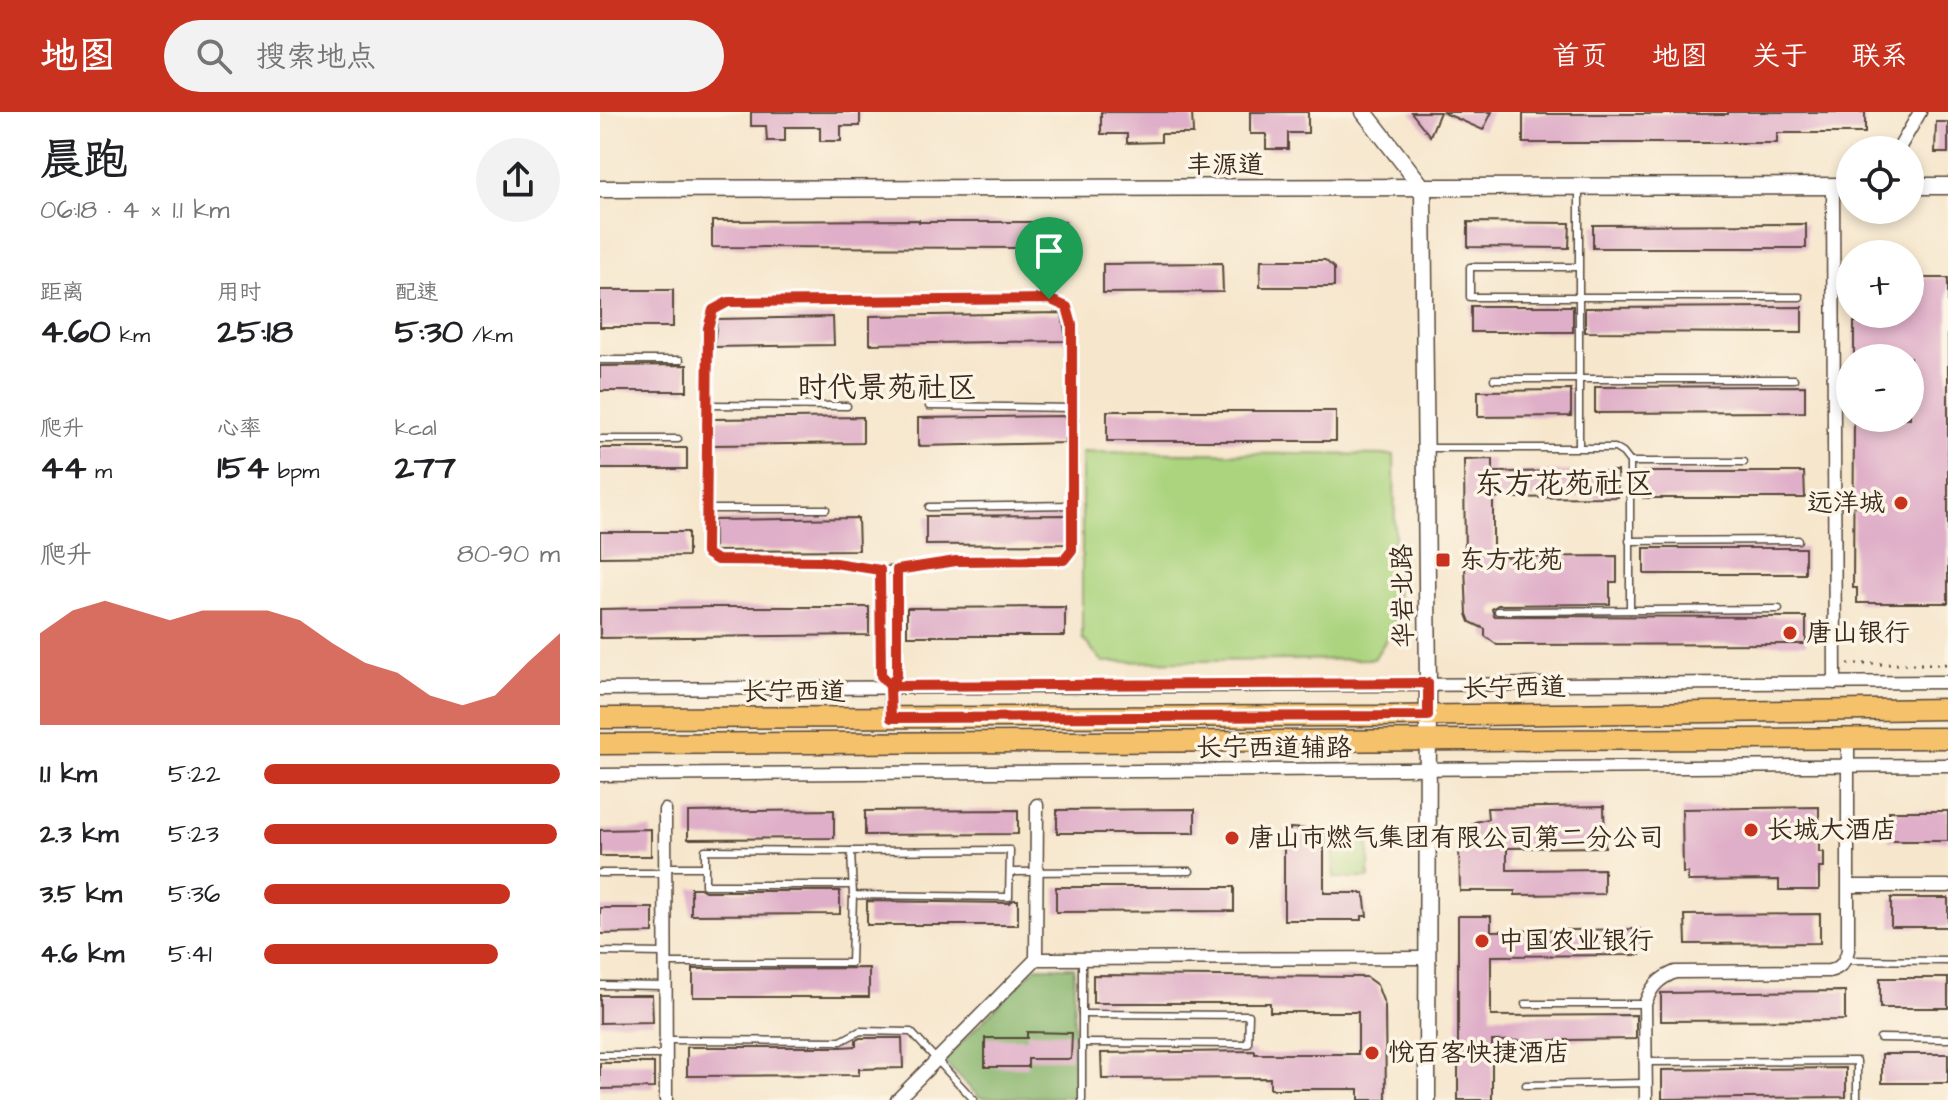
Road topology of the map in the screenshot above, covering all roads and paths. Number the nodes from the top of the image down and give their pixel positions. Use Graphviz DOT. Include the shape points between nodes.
graph roads {
  1 [pos="1364,112"];
  2 [pos="1920,112"];
  3 [pos="1906,136"];
  4 [pos="1579,186"];
  5 [pos="1836,186"];
  6 [pos="1924,186"];
  7 [pos="1948,186"];
  8 [pos="1423,188"];
  9 [pos="600,189"];
  10 [pos="1841,224"];
  11 [pos="1578,267"];
  12 [pos="1578,297"];
  13 [pos="1800,297"];
  14 [pos="600,360"];
  15 [pos="680,360"];
  16 [pos="1494,379"];
  17 [pos="1577,379"];
  18 [pos="1794,379"];
  19 [pos="707,405"];
  20 [pos="847,406"];
  21 [pos="929,406"];
  22 [pos="1072,408"];
  23 [pos="600,439"];
  24 [pos="678,439"];
  25 [pos="1579,447"];
  26 [pos="1425,448"];
  27 [pos="1630,462"];
  28 [pos="1744,462"];
  29 [pos="1072,505"];
  30 [pos="929,507"];
  31 [pos="706,509"];
  32 [pos="826,509"];
  33 [pos="1798,540"];
  34 [pos="1629,541"];
  35 [pos="880,570"];
  36 [pos="897,570"];
  37 [pos="1779,609"];
  38 [pos="1630,610"];
  39 [pos="1498,611"];
  40 [pos="1835,664"];
  41 [pos="1948,664"];
  42 [pos="1948,682"];
  43 [pos="1428,683"];
  44 [pos="1835,683"];
  45 [pos="890,686"];
  46 [pos="600,689"];
  47 [pos="1948,709"];
  48 [pos="1428,716"];
  49 [pos="600,718"];
  50 [pos="891,718"];
  51 [pos="1848,738"];
  52 [pos="1948,738"];
  53 [pos="1428,741"];
  54 [pos="600,744"];
  55 [pos="1948,765"];
  56 [pos="1849,766"];
  57 [pos="1428,769"];
  58 [pos="600,775"];
  59 [pos="1037,805"];
  60 [pos="665,810"];
  61 [pos="851,851"];
  62 [pos="705,867"];
  63 [pos="665,870"];
  64 [pos="1190,871"];
  65 [pos="1010,872"];
  66 [pos="1037,872"];
  67 [pos="600,873"];
  68 [pos="852,885"];
  69 [pos="1849,886"];
  70 [pos="1948,886"];
  71 [pos="853,895"];
  72 [pos="600,952"];
  73 [pos="666,958"];
  74 [pos="1082,958"];
  75 [pos="1427,958"];
  76 [pos="1036,959"];
  77 [pos="1846,960"];
  78 [pos="1948,961"];
  79 [pos="600,985"];
  80 [pos="666,986"];
  81 [pos="1525,1004"];
  82 [pos="1645,1004"];
  83 [pos="1082,1014"];
  84 [pos="1880,1038"];
  85 [pos="1948,1039"];
  86 [pos="666,1040"];
  87 [pos="1082,1043"];
  88 [pos="600,1055"];
  89 [pos="666,1055"];
  90 [pos="936,1060"];
  91 [pos="1645,1062"];
  92 [pos="1646,1083"];
  93 [pos="1526,1085"];
  94 [pos="666,1100"];
  95 [pos="897,1100"];
  96 [pos="974,1100"];
  97 [pos="1082,1100"];
  98 [pos="1427,1100"];
  99 [pos="1646,1100"];
  100 [pos="1857,1100"];
  1 -- 8 [label="street"];
  2 -- 3 [label="street"];
  4 -- 5 [label="street, 丰源道"];
  4 -- 8 [label="street, 丰源道"];
  4 -- 11 [label="lane"];
  6 -- 7 [label="street"];
  8 -- 9 [label="street, 丰源道"];
  8 -- 26 [label="street, 华岩北路"];
  10 -- 40 [label="street"];
  11 -- 12 [label="lane"];
  11 -- 12 [label="lane" via="1470,267 1470,297"];
  12 -- 13 [label="lane"];
  12 -- 17 [label="lane"];
  14 -- 15 [label="lane"];
  16 -- 17 [label="lane"];
  17 -- 18 [label="lane"];
  17 -- 25 [label="lane"];
  19 -- 20 [label="lane"];
  19 -- 22 [label="lane" via="708,328 713,310 728,302 1049,299 1067,307 1072,325"];
  19 -- 31 [label="lane"];
  21 -- 22 [label="lane"];
  22 -- 29 [label="lane"];
  23 -- 24 [label="lane"];
  25 -- 26 [label="lane"];
  25 -- 27 [label="lane" via="1615,448"];
  26 -- 43 [label="street, 华岩北路"];
  27 -- 28 [label="lane"];
  27 -- 34 [label="lane"];
  29 -- 30 [label="lane"];
  29 -- 36 [label="lane" via="1072,550 1064,560 956,561"];
  31 -- 32 [label="lane"];
  31 -- 35 [label="lane" via="706,553 717,560 822,561"];
  33 -- 34 [label="lane"];
  34 -- 38 [label="lane"];
  35 -- 36 [label="lane"];
  35 -- 45 [label="lane" via="881,676"];
  36 -- 45 [label="lane" via="897,675"];
  37 -- 38 [label="lane"];
  38 -- 39 [label="lane"];
  40 -- 41 [label="path"];
  40 -- 44 [label="street"];
  42 -- 44 [label="street"];
  43 -- 44 [label="street"];
  43 -- 45 [label="street"];
  43 -- 48 [label="street, 华岩北路"];
  45 -- 46 [label="street"];
  45 -- 50 [label="street"];
  47 -- 48 [label="main road, 长宁西道"];
  48 -- 50 [label="main road, 长宁西道"];
  48 -- 53 [label="street, 华岩北路"];
  49 -- 50 [label="main road, 长宁西道"];
  51 -- 52 [label="main road, 长宁西道"];
  51 -- 53 [label="main road, 长宁西道"];
  51 -- 56 [label="street"];
  53 -- 54 [label="main road, 长宁西道"];
  53 -- 57 [label="street, 华岩北路"];
  55 -- 56 [label="street, 长宁西道辅路"];
  56 -- 57 [label="street, 长宁西道辅路"];
  56 -- 69 [label="street"];
  57 -- 58 [label="street, 长宁西道辅路"];
  57 -- 75 [label="street, 华岩北路"];
  59 -- 66 [label="street"];
  60 -- 63 [label="street"];
  61 -- 62 [label="lane" via="705,850"];
  61 -- 65 [label="lane" via="1010,850"];
  61 -- 68 [label="lane"];
  62 -- 63 [label="lane"];
  62 -- 68 [label="lane" via="705,885"];
  63 -- 67 [label="lane"];
  63 -- 73 [label="street"];
  64 -- 66 [label="lane"];
  65 -- 66 [label="lane"];
  65 -- 71 [label="lane" via="1009,897"];
  66 -- 76 [label="street"];
  68 -- 71 [label="lane"];
  69 -- 70 [label="street"];
  69 -- 77 [label="street"];
  71 -- 73 [label="lane" via="851,963"];
  72 -- 73 [label="lane"];
  73 -- 80 [label="street"];
  74 -- 75 [label="street"];
  74 -- 76 [label="street"];
  74 -- 83 [label="lane"];
  75 -- 98 [label="street, 华岩北路"];
  76 -- 90 [label="street"];
  77 -- 78 [label="lane"];
  77 -- 82 [label="street" via="1829,971 1675,972 1650,989"];
  79 -- 80 [label="lane"];
  80 -- 86 [label="street"];
  81 -- 82 [label="lane"];
  82 -- 91 [label="street"];
  83 -- 87 [label="lane"];
  83 -- 87 [label="lane" via="1249,1015 1248,1044"];
  84 -- 85 [label="lane"];
  86 -- 89 [label="street"];
  86 -- 90 [label="lane" via="841,1041 860,1031 911,1032"];
  87 -- 97 [label="lane"];
  88 -- 89 [label="lane"];
  89 -- 94 [label="street"];
  90 -- 95 [label="street"];
  90 -- 96 [label="lane"];
  91 -- 92 [label="street"];
  91 -- 100 [label="lane" via="1857,1061"];
  92 -- 93 [label="lane"];
  92 -- 99 [label="street"];
}
